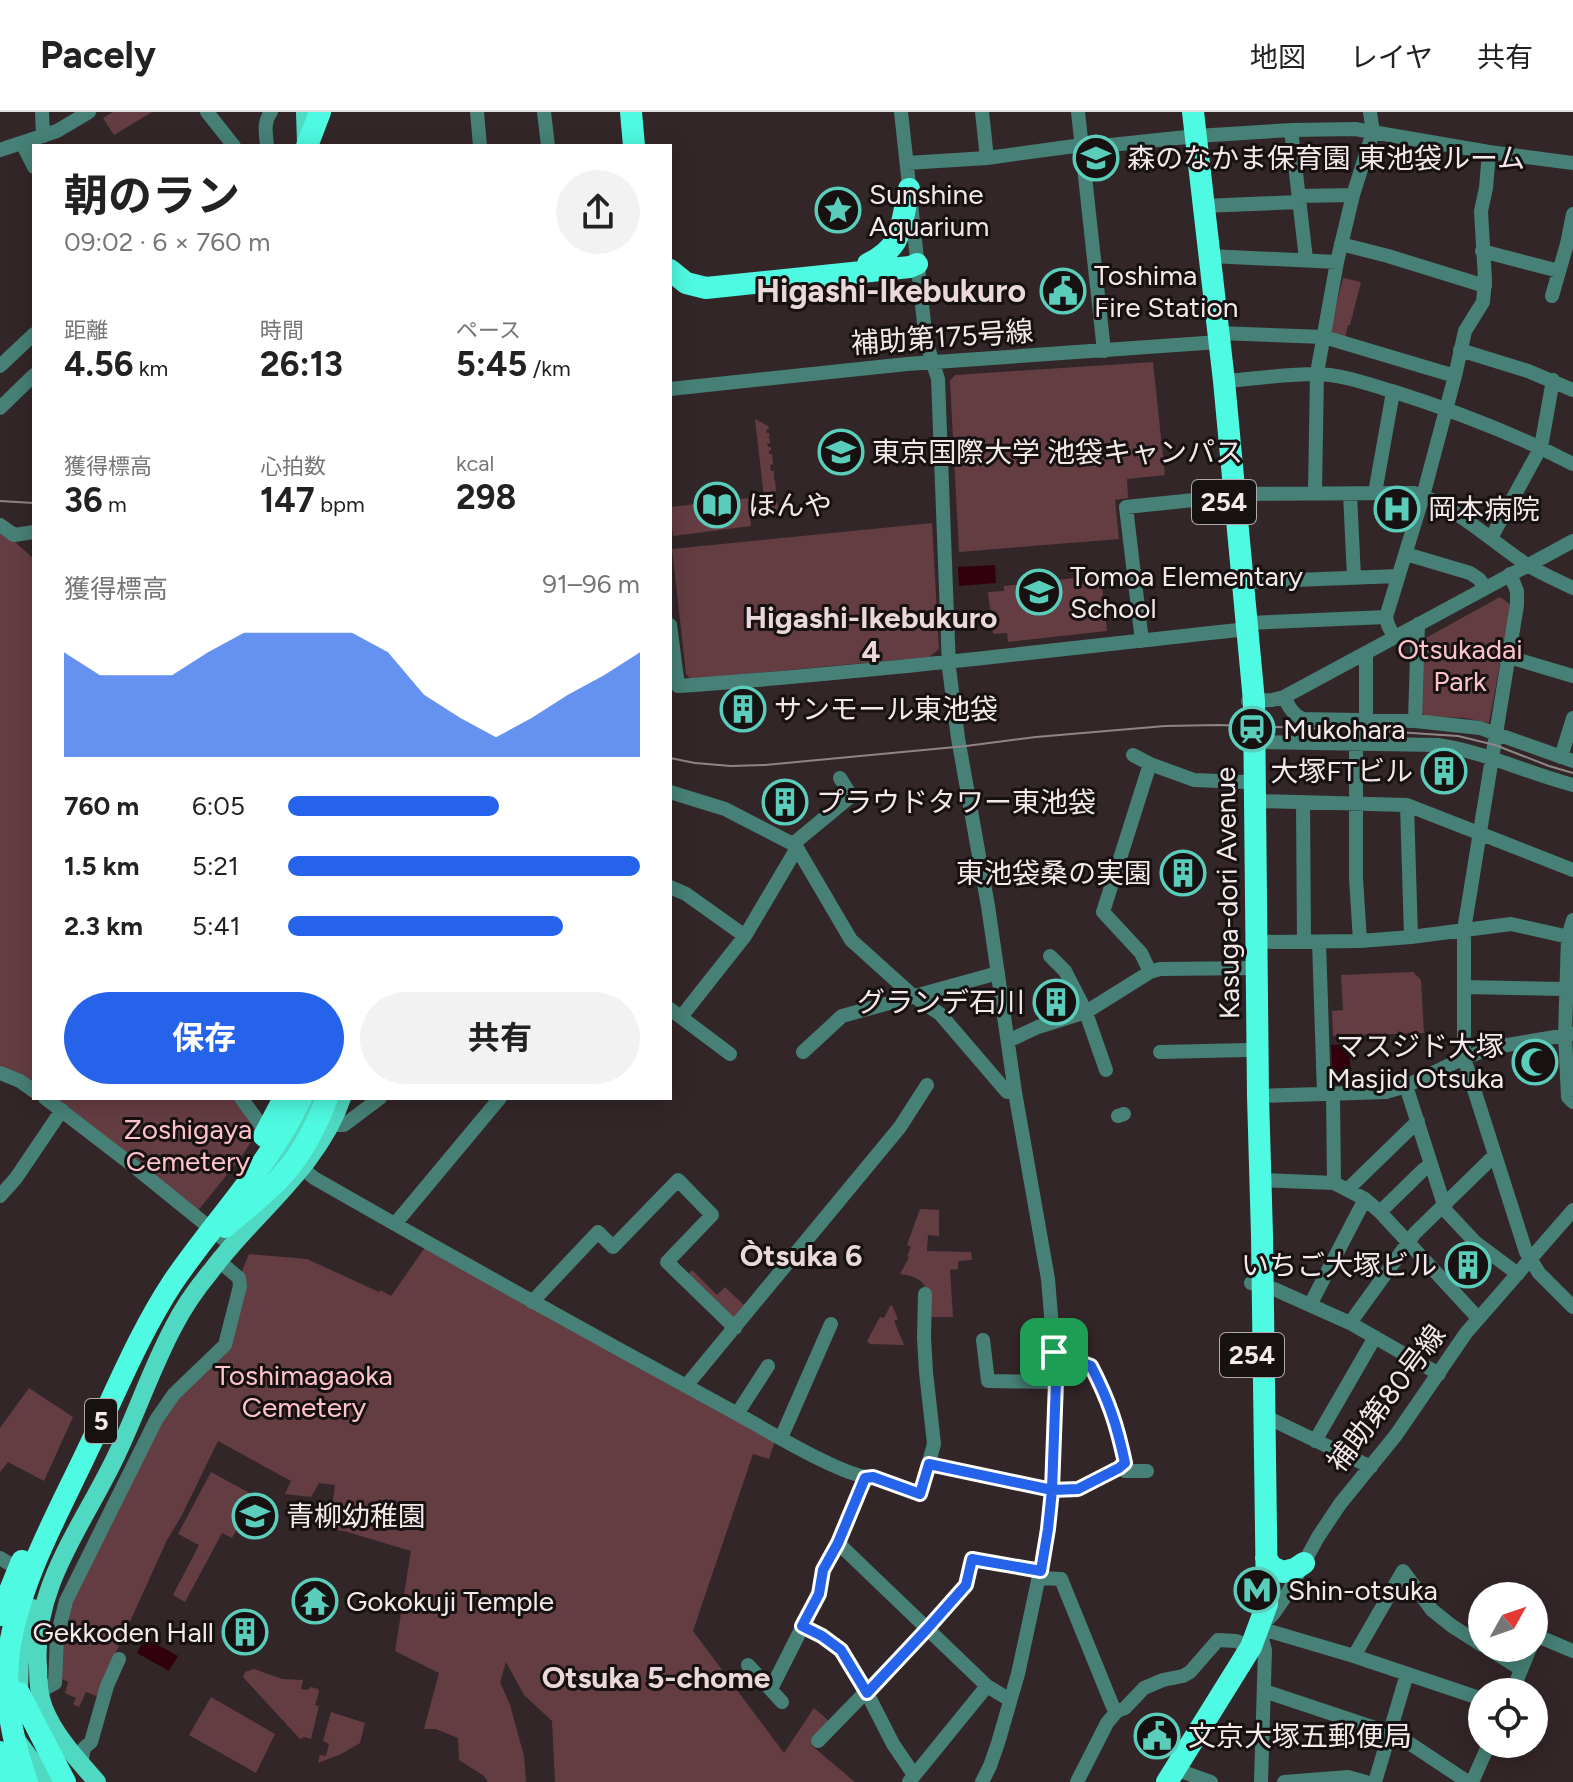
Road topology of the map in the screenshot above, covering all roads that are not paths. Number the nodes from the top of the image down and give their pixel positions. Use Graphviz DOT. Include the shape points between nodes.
graph roads {
  1 [pos="42,112"];
  2 [pos="89,112"];
  3 [pos="207,112"];
  4 [pos="271,112"];
  5 [pos="304,112"];
  6 [pos="320,112"];
  7 [pos="477,112"];
  8 [pos="544,112"];
  9 [pos="624,112"];
  10 [pos="631,112"];
  11 [pos="643,112"];
  12 [pos="901,112"];
  13 [pos="982,112"];
  14 [pos="1078,112"];
  15 [pos="1182,112"];
  16 [pos="1193,112"];
  17 [pos="1370,112"];
  18 [pos="1291,130"];
  19 [pos="1373,132"];
  20 [pos="43,136"];
  21 [pos="1190,136"];
  22 [pos="22,143"];
  23 [pos="232,144"];
  24 [pos="267,144"];
  25 [pos="293,144"];
  26 [pos="306,144"];
  27 [pos="307,144"];
  28 [pos="321,144"];
  29 [pos="480,144"];
  30 [pos="548,144"];
  31 [pos="628,144"];
  32 [pos="634,144"];
  33 [pos="647,144"];
  34 [pos="1082,146"];
  35 [pos="0,150"];
  36 [pos="1489,152"];
  37 [pos="987,158"];
  38 [pos="32,163"];
  39 [pos="907,163"];
  40 [pos="1573,163"];
  41 [pos="909,189"];
  42 [pos="1353,195"];
  43 [pos="1299,199"];
  44 [pos="1203,206"];
  45 [pos="1573,214"];
  46 [pos="1341,244"];
  47 [pos="1482,251"];
  48 [pos="1209,256"];
  49 [pos="1306,259"];
  50 [pos="1337,262"];
  51 [pos="868,264"];
  52 [pos="917,264"];
  53 [pos="672,265"];
  54 [pos="1559,271"];
  55 [pos="672,272"];
  56 [pos="703,283"];
  57 [pos="1485,286"];
  58 [pos="1552,296"];
  59 [pos="32,336"];
  60 [pos="1324,337"];
  61 [pos="1215,339"];
  62 [pos="1460,350"];
  63 [pos="1104,351"];
  64 [pos="933,362"];
  65 [pos="0,366"];
  66 [pos="1317,373"];
  67 [pos="1455,376"];
  68 [pos="32,377"];
  69 [pos="1553,380"];
  70 [pos="1224,381"];
  71 [pos="672,389"];
  72 [pos="1573,390"];
  73 [pos="1393,392"];
  74 [pos="1,406"];
  75 [pos="1447,408"];
  76 [pos="1541,447"];
  77 [pos="1573,464"];
  78 [pos="1315,493"];
  79 [pos="1375,493"];
  80 [pos="1350,494"];
  81 [pos="1229,496"];
  82 [pos="1423,496"];
  83 [pos="1,527"];
  84 [pos="32,532"];
  85 [pos="1491,538"];
  86 [pos="1573,541"];
  87 [pos="1406,554"];
  88 [pos="1527,565"];
  89 [pos="1510,574"];
  90 [pos="1398,576"];
  91 [pos="1354,577"];
  92 [pos="1243,582"];
  93 [pos="1485,587"];
  94 [pos="1573,588"];
  95 [pos="1386,617"];
  96 [pos="1418,624"];
  97 [pos="1242,627"];
  98 [pos="1394,637"];
  99 [pos="1142,641"];
  100 [pos="672,642"];
  101 [pos="1366,653"];
  102 [pos="1509,657"];
  103 [pos="948,662"];
  104 [pos="1573,676"];
  105 [pos="1284,697"];
  106 [pos="1249,701"];
  107 [pos="1573,718"];
  108 [pos="1364,720"];
  109 [pos="1415,721"];
  110 [pos="1496,733"];
  111 [pos="1255,742"];
  112 [pos="1361,744"];
  113 [pos="1133,755"];
  114 [pos="1493,758"];
  115 [pos="1567,759"];
  116 [pos="1150,764"];
  117 [pos="840,778"];
  118 [pos="1573,785"];
  119 [pos="1251,792"];
  120 [pos="672,793"];
  121 [pos="1303,802"];
  122 [pos="1356,803"];
  123 [pos="1407,805"];
  124 [pos="1479,834"];
  125 [pos="795,846"];
  126 [pos="1573,870"];
  127 [pos="672,888"];
  128 [pos="1573,920"];
  129 [pos="1464,930"];
  130 [pos="745,936"];
  131 [pos="1411,937"];
  132 [pos="1570,938"];
  133 [pos="1360,941"];
  134 [pos="1258,942"];
  135 [pos="1312,942"];
  136 [pos="1050,956"];
  137 [pos="1252,969"];
  138 [pos="1150,972"];
  139 [pos="998,973"];
  140 [pos="1464,987"];
  141 [pos="1566,989"];
  142 [pos="912,995"];
  143 [pos="1086,1012"];
  144 [pos="676,1013"];
  145 [pos="1569,1035"];
  146 [pos="1008,1041"];
  147 [pos="1248,1050"];
  148 [pos="803,1052"];
  149 [pos="1160,1052"];
  150 [pos="730,1054"];
  151 [pos="1464,1058"];
  152 [pos="1106,1070"];
  153 [pos="0,1073"];
  154 [pos="927,1085"];
  155 [pos="1406,1086"];
  156 [pos="32,1090"];
  157 [pos="1015,1092"];
  158 [pos="1329,1094"];
  159 [pos="1258,1096"];
  160 [pos="48,1100"];
  161 [pos="242,1100"];
  162 [pos="275,1100"];
  163 [pos="283,1100"];
  164 [pos="292,1100"];
  165 [pos="300,1100"];
  166 [pos="315,1100"];
  167 [pos="326,1100"];
  168 [pos="341,1100"];
  169 [pos="377,1100"];
  170 [pos="498,1100"];
  171 [pos="1573,1102"];
  172 [pos="62,1110"];
  173 [pos="1418,1121"];
  174 [pos="331,1125"];
  175 [pos="267,1133"];
  176 [pos="286,1153"];
  177 [pos="1495,1155"];
  178 [pos="1431,1164"];
  179 [pos="302,1168"];
  180 [pos="1261,1180"];
  181 [pos="1341,1186"];
  182 [pos="0,1196"];
  183 [pos="1365,1199"];
  184 [pos="1444,1205"];
  185 [pos="1380,1212"];
  186 [pos="1573,1212"];
  187 [pos="395,1224"];
  188 [pos="218,1235"];
  189 [pos="1408,1242"];
  190 [pos="1530,1260"];
  191 [pos="219,1261"];
  192 [pos="186,1263"];
  193 [pos="1518,1274"];
  194 [pos="1256,1284"];
  195 [pos="925,1294"];
  196 [pos="532,1302"];
  197 [pos="1310,1305"];
  198 [pos="1573,1307"];
  199 [pos="1478,1318"];
  200 [pos="1350,1323"];
  201 [pos="831,1324"];
  202 [pos="735,1328"];
  203 [pos="1375,1337"];
  204 [pos="983,1340"];
  205 [pos="1054,1352"];
  206 [pos="768,1366"];
  207 [pos="1439,1374"];
  208 [pos="1056,1382"];
  209 [pos="686,1386"];
  210 [pos="737,1414"];
  211 [pos="1264,1416"];
  212 [pos="781,1438"];
  213 [pos="1315,1441"];
  214 [pos="929,1464"];
  215 [pos="1371,1467"];
  216 [pos="1119,1468"];
  217 [pos="1147,1471"];
  218 [pos="865,1478"];
  219 [pos="1052,1490"];
  220 [pos="838,1543"];
  221 [pos="0,1558"];
  222 [pos="1266,1558"];
  223 [pos="1304,1563"];
  224 [pos="25,1566"];
  225 [pos="53,1574"];
  226 [pos="1040,1575"];
  227 [pos="3,1607"];
  228 [pos="802,1626"];
  229 [pos="927,1629"];
  230 [pos="1468,1636"];
  231 [pos="1255,1638"];
  232 [pos="0,1640"];
  233 [pos="1548,1640"];
  234 [pos="1573,1651"];
  235 [pos="1354,1656"];
  236 [pos="119,1659"];
  237 [pos="1510,1662"];
  238 [pos="1524,1662"];
  239 [pos="748,1665"];
  240 [pos="1521,1669"];
  241 [pos="1407,1674"];
  242 [pos="1517,1678"];
  243 [pos="987,1686"];
  244 [pos="771,1689"];
  245 [pos="1264,1691"];
  246 [pos="30,1692"];
  247 [pos="867,1693"];
  248 [pos="1468,1694"];
  249 [pos="1010,1700"];
  250 [pos="782,1702"];
  251 [pos="1117,1711"];
  252 [pos="44,1727"];
  253 [pos="1390,1733"];
  254 [pos="1,1735"];
  255 [pos="818,1741"];
  256 [pos="1482,1758"];
  257 [pos="81,1764"];
  258 [pos="1171,1775"];
  259 [pos="912,1778"];
  260 [pos="12,1781"];
  261 [pos="48,1782"];
  262 [pos="65,1782"];
  263 [pos="97,1782"];
  264 [pos="982,1782"];
  265 [pos="1077,1782"];
  266 [pos="1211,1782"];
  267 [pos="1261,1782"];
  268 [pos="1284,1782"];
  269 [pos="1366,1782"];
  270 [pos="1375,1782"];
  271 [pos="1470,1782"];
  1 -- 20 [label="street"];
  2 -- 20 [label="street"];
  3 -- 23 [label="street"];
  4 -- 24 [label="street" via="265,125"];
  5 -- 25 [label="highway"];
  5 -- 26 [label="main road"];
  6 -- 27 [label="highway"];
  6 -- 28 [label="main road"];
  7 -- 29 [label="street"];
  8 -- 30 [label="street"];
  9 -- 31 [label="street"];
  10 -- 32 [label="highway"];
  11 -- 33 [label="highway"];
  12 -- 39 [label="street"];
  13 -- 37 [label="street"];
  14 -- 34 [label="street"];
  15 -- 21 [label="highway, Kasuga-dori Avenue / 254"];
  16 -- 21 [label="highway, Kasuga-dori Avenue / 254"];
  17 -- 19 [label="street"];
  18 -- 19 [label="street"];
  18 -- 21 [label="street"];
  18 -- 43 [label="street"];
  19 -- 36 [label="street"];
  19 -- 42 [label="street"];
  20 -- 22 [label="street"];
  21 -- 34 [label="street"];
  21 -- 44 [label="highway, Kasuga-dori Avenue / 254"];
  21 -- 61 [label="highway, Kasuga-dori Avenue / 254"];
  22 -- 35 [label="street"];
  22 -- 38 [label="street"];
  34 -- 37 [label="street"];
  34 -- 63 [label="street"];
  36 -- 40 [label="street"];
  36 -- 47 [label="street"];
  37 -- 39 [label="street"];
  39 -- 41 [label="street"];
  41 -- 51 [label="highway" via="898,239"];
  41 -- 52 [label="street"];
  42 -- 43 [label="street"];
  42 -- 46 [label="street"];
  43 -- 44 [label="street"];
  43 -- 49 [label="street"];
  44 -- 48 [label="highway, Kasuga-dori Avenue / 254"];
  45 -- 54 [label="street"];
  46 -- 50 [label="street"];
  46 -- 57 [label="street"];
  47 -- 54 [label="street"];
  47 -- 57 [label="street"];
  48 -- 49 [label="street"];
  48 -- 61 [label="highway, Kasuga-dori Avenue / 254"];
  49 -- 50 [label="street"];
  50 -- 60 [label="street"];
  51 -- 52 [label="highway"];
  51 -- 56 [label="highway"];
  52 -- 56 [label="highway"];
  52 -- 64 [label="street"];
  53 -- 56 [label="highway"];
  54 -- 58 [label="street"];
  55 -- 56 [label="highway" via="686,283"];
  57 -- 62 [label="street"];
  59 -- 65 [label="street"];
  60 -- 61 [label="street, 補助第175号線"];
  60 -- 66 [label="street"];
  60 -- 67 [label="street, 補助第175号線"];
  61 -- 63 [label="street, 補助第175号線"];
  61 -- 70 [label="highway, Kasuga-dori Avenue / 254"];
  61 -- 81 [label="highway, Kasuga-dori Avenue / 254"];
  62 -- 67 [label="street"];
  62 -- 69 [label="street"];
  63 -- 64 [label="street, 補助第175号線"];
  64 -- 71 [label="street, 補助第175号線"];
  64 -- 103 [label="street" via="938,379"];
  66 -- 70 [label="street"];
  66 -- 73 [label="street"];
  66 -- 78 [label="street"];
  67 -- 75 [label="street"];
  68 -- 74 [label="street"];
  69 -- 72 [label="street"];
  69 -- 76 [label="street"];
  70 -- 81 [label="highway, Kasuga-dori Avenue / 254"];
  73 -- 75 [label="street"];
  73 -- 79 [label="street"];
  75 -- 76 [label="street"];
  75 -- 82 [label="street"];
  76 -- 77 [label="street"];
  76 -- 85 [label="street"];
  78 -- 80 [label="street"];
  78 -- 81 [label="street"];
  79 -- 80 [label="street"];
  79 -- 82 [label="street"];
  80 -- 91 [label="street"];
  81 -- 92 [label="highway, Kasuga-dori Avenue / 254"];
  81 -- 97 [label="highway, Kasuga-dori Avenue / 254"];
  81 -- 99 [label="street" via="1126,507"];
  82 -- 85 [label="street"];
  82 -- 87 [label="street"];
  83 -- 84 [label="street" via="18,536"];
  85 -- 88 [label="street"];
  86 -- 88 [label="street"];
  87 -- 90 [label="street"];
  87 -- 93 [label="street" via="1470,573"];
  88 -- 89 [label="street"];
  88 -- 94 [label="street"];
  89 -- 93 [label="street"];
  89 -- 102 [label="street" via="1518,597"];
  90 -- 91 [label="street"];
  90 -- 95 [label="street"];
  91 -- 92 [label="street"];
  92 -- 97 [label="highway, Kasuga-dori Avenue / 254"];
  93 -- 96 [label="street"];
  95 -- 97 [label="street"];
  95 -- 98 [label="street"];
  96 -- 98 [label="street"];
  96 -- 109 [label="street"];
  97 -- 99 [label="street"];
  97 -- 106 [label="highway, Kasuga-dori Avenue / 254"];
  98 -- 101 [label="street"];
  99 -- 103 [label="street"];
  100 -- 103 [label="street" via="678,686"];
  101 -- 105 [label="street"];
  101 -- 108 [label="street"];
  102 -- 104 [label="street"];
  102 -- 110 [label="street"];
  103 -- 139 [label="street"];
  105 -- 106 [label="street"];
  105 -- 108 [label="street" via="1303,719"];
  106 -- 111 [label="highway, Kasuga-dori Avenue / 254"];
  106 -- 119 [label="highway, Kasuga-dori Avenue / 254"];
  107 -- 115 [label="street"];
  108 -- 109 [label="street"];
  108 -- 112 [label="street"];
  109 -- 110 [label="street"];
  110 -- 114 [label="street"];
  110 -- 115 [label="street"];
  111 -- 112 [label="street"];
  111 -- 119 [label="highway, Kasuga-dori Avenue / 254"];
  112 -- 114 [label="street" via="1438,745"];
  112 -- 122 [label="street"];
  113 -- 116 [label="street"];
  114 -- 118 [label="street"];
  114 -- 124 [label="street"];
  116 -- 119 [label="street"];
  116 -- 138 [label="street" via="1103,912 1141,953"];
  117 -- 125 [label="street" via="851,796"];
  119 -- 121 [label="street"];
  119 -- 134 [label="highway, Kasuga-dori Avenue / 254"];
  119 -- 137 [label="highway, Kasuga-dori Avenue / 254" via="1243,913"];
  120 -- 125 [label="street" via="725,809"];
  121 -- 122 [label="street"];
  121 -- 135 [label="street"];
  122 -- 123 [label="street"];
  122 -- 133 [label="street"];
  123 -- 124 [label="street"];
  123 -- 131 [label="street"];
  124 -- 126 [label="street"];
  124 -- 129 [label="street"];
  125 -- 130 [label="street"];
  125 -- 142 [label="street" via="851,940"];
  127 -- 130 [label="street"];
  128 -- 132 [label="street"];
  129 -- 131 [label="street"];
  129 -- 132 [label="street" via="1511,924"];
  129 -- 140 [label="street"];
  130 -- 144 [label="street"];
  131 -- 133 [label="street"];
  132 -- 141 [label="street"];
  133 -- 135 [label="street"];
  134 -- 135 [label="street"];
  134 -- 137 [label="highway, Kasuga-dori Avenue / 254"];
  135 -- 158 [label="street"];
  136 -- 143 [label="street" via="1065,971"];
  137 -- 138 [label="street"];
  137 -- 147 [label="highway, Kasuga-dori Avenue / 254"];
  137 -- 159 [label="highway, Kasuga-dori Avenue / 254"];
  138 -- 143 [label="street"];
  139 -- 142 [label="street"];
  139 -- 146 [label="street"];
  140 -- 141 [label="street"];
  140 -- 151 [label="street"];
  141 -- 145 [label="street"];
  142 -- 148 [label="street" via="842,1016"];
  142 -- 157 [label="street" via="940,1014 1007,1092"];
  143 -- 146 [label="street"];
  143 -- 152 [label="street"];
  144 -- 150 [label="street"];
  145 -- 151 [label="street" via="1495,1047"];
  145 -- 171 [label="street" via="1568,1097"];
  146 -- 157 [label="street"];
  147 -- 149 [label="street"];
  147 -- 194 [label="highway, Kasuga-dori Avenue / 254"];
  151 -- 155 [label="street"];
  151 -- 177 [label="street"];
  153 -- 156 [label="street"];
  154 -- 202 [label="street" via="896,1131"];
  155 -- 158 [label="street"];
  155 -- 173 [label="street"];
  157 -- 205 [label="street" via="1048,1279"];
  158 -- 159 [label="street"];
  158 -- 181 [label="street"];
  159 -- 180 [label="highway, Kasuga-dori Avenue / 254"];
  160 -- 172 [label="street"];
  161 -- 175 [label="street"];
  162 -- 175 [label="street"];
  163 -- 227 [label="highway, 5" via="253,1152 145,1302"];
  164 -- 175 [label="main road" via="285,1117"];
  165 -- 192 [label="highway, 5" via="275,1145"];
  166 -- 176 [label="main road"];
  167 -- 192 [label="highway" via="303,1148 281,1178"];
  168 -- 174 [label="main road"];
  169 -- 174 [label="street" via="344,1125"];
  170 -- 187 [label="street"];
  172 -- 182 [label="street"];
  172 -- 188 [label="street"];
  173 -- 178 [label="street"];
  173 -- 181 [label="street"];
  174 -- 179 [label="main road"];
  175 -- 176 [label="street"];
  175 -- 188 [label="main road"];
  176 -- 179 [label="street"];
  176 -- 188 [label="main road"];
  177 -- 184 [label="street"];
  177 -- 190 [label="street"];
  178 -- 184 [label="street"];
  178 -- 185 [label="street"];
  179 -- 187 [label="street"];
  179 -- 188 [label="main road"];
  180 -- 181 [label="street"];
  180 -- 194 [label="highway, Kasuga-dori Avenue / 254"];
  181 -- 183 [label="street"];
  183 -- 185 [label="street"];
  183 -- 197 [label="street"];
  184 -- 189 [label="street"];
  184 -- 193 [label="street" via="1475,1242"];
  185 -- 189 [label="street"];
  186 -- 190 [label="street, 補助第80号線"];
  187 -- 196 [label="street"];
  188 -- 191 [label="main road"];
  188 -- 224 [label="main road" via="166,1309 73,1493"];
  189 -- 199 [label="street"];
  189 -- 200 [label="street"];
  190 -- 193 [label="street, 補助第80号線"];
  190 -- 198 [label="street"];
  191 -- 225 [label="main road" via="175,1324 115,1459"];
  191 -- 246 [label="street" via="239,1278 240,1286 225,1345 174,1394 156,1420 66,1601 57,1637 55,1683"];
  192 -- 260 [label="highway, 5" via="143,1334 32,1572 9,1648 7,1695 16,1749"];
  193 -- 199 [label="street, 補助第80号線"];
  194 -- 197 [label="street"];
  194 -- 211 [label="highway, Kasuga-dori Avenue / 254"];
  194 -- 231 [label="highway, Kasuga-dori Avenue / 254"];
  195 -- 214 [label="street" via="934,1444"];
  196 -- 202 [label="street" via="598,1232 613,1247 678,1180 712,1215 667,1262"];
  196 -- 209 [label="street"];
  197 -- 200 [label="street"];
  199 -- 207 [label="street, 補助第80号線"];
  200 -- 203 [label="street"];
  201 -- 212 [label="street"];
  202 -- 209 [label="street"];
  203 -- 207 [label="street"];
  203 -- 213 [label="street"];
  204 -- 208 [label="street" via="988,1381"];
  205 -- 208 [label="street"];
  205 -- 216 [label="street" via="1091,1366 1117,1425 1125,1463"];
  206 -- 210 [label="street"];
  207 -- 215 [label="street, 補助第80号線"];
  208 -- 219 [label="street"];
  209 -- 210 [label="street"];
  210 -- 212 [label="street"];
  211 -- 213 [label="street"];
  211 -- 222 [label="highway, Kasuga-dori Avenue / 254"];
  212 -- 218 [label="street"];
  213 -- 215 [label="street"];
  214 -- 218 [label="street" via="920,1494"];
  214 -- 219 [label="street"];
  215 -- 223 [label="street, 補助第80号線" via="1340,1504"];
  216 -- 217 [label="street"];
  216 -- 219 [label="street" via="1078,1489"];
  218 -- 220 [label="street"];
  219 -- 226 [label="street"];
  220 -- 228 [label="street"];
  220 -- 229 [label="street"];
  221 -- 224 [label="street"];
  222 -- 223 [label="highway" via="1283,1572"];
  222 -- 231 [label="highway, Kasuga-dori Avenue / 254" via="1267,1604"];
  223 -- 231 [label="street, 補助第80号線"];
  224 -- 225 [label="street" via="37,1563"];
  224 -- 227 [label="main road"];
  225 -- 246 [label="main road" via="28,1622 20,1651"];
  226 -- 229 [label="street" via="972,1559 966,1585"];
  226 -- 249 [label="street"];
  226 -- 251 [label="street" via="1061,1579"];
  227 -- 232 [label="main road"];
  228 -- 244 [label="street"];
  228 -- 247 [label="street" via="841,1650"];
  229 -- 243 [label="street"];
  229 -- 247 [label="street"];
  230 -- 235 [label="street" via="1432,1610 1403,1571"];
  231 -- 235 [label="street"];
  231 -- 245 [label="street" via="1265,1650"];
  231 -- 251 [label="street" via="1218,1640 1190,1672 1144,1688"];
  231 -- 258 [label="highway, Kasuga-dori Avenue / 254"];
  233 -- 234 [label="street"];
  235 -- 241 [label="street"];
  236 -- 257 [label="street"];
  237 -- 240 [label="street"];
  238 -- 240 [label="street"];
  239 -- 244 [label="street"];
  240 -- 242 [label="street"];
  241 -- 248 [label="street"];
  241 -- 253 [label="street"];
  243 -- 249 [label="street"];
  243 -- 259 [label="street"];
  244 -- 250 [label="street"];
  245 -- 253 [label="street"];
  245 -- 267 [label="street"];
  246 -- 252 [label="highway"];
  246 -- 254 [label="main road"];
  247 -- 255 [label="street"];
  247 -- 259 [label="street"];
  249 -- 264 [label="street"];
  251 -- 265 [label="street"];
  252 -- 254 [label="main road"];
  252 -- 257 [label="main road"];
  252 -- 262 [label="highway"];
  253 -- 270 [label="street"];
  253 -- 271 [label="street"];
  254 -- 260 [label="highway, 5"];
  254 -- 261 [label="main road"];
  256 -- 271 [label="street"];
  257 -- 263 [label="main road"];
  258 -- 266 [label="street"];
  268 -- 269 [label="street" via="1348,1777"];
}
